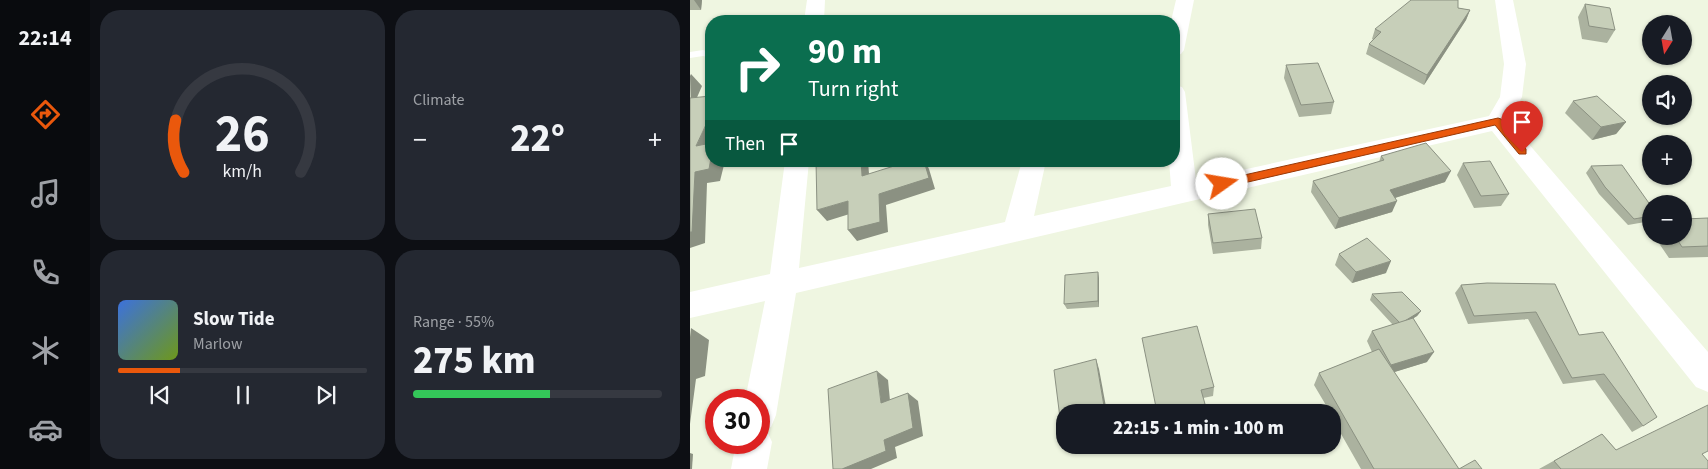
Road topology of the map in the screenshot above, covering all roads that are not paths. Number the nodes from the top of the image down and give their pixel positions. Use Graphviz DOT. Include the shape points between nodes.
graph roads {
  1 [pos="816,0"];
  2 [pos="1185,0"];
  3 [pos="1504,0"];
  4 [pos="815,15"];
  5 [pos="1180,23"];
  6 [pos="705,54"];
  7 [pos="690,55"];
  8 [pos="1498,122"];
  9 [pos="1180,147"];
  10 [pos="796,167"];
  11 [pos="1033,167"];
  12 [pos="1185,192"];
  13 [pos="1017,230"];
  14 [pos="783,283"];
  15 [pos="690,305"];
  16 [pos="1708,376"];
  17 [pos="764,389"];
  18 [pos="752,454"];
  19 [pos="749,469"];
  1 -- 4 [label="street"];
  2 -- 5 [label="street"];
  3 -- 8 [label="street" via="1515,64 1511,97"];
  6 -- 7 [label="lane"];
  8 -- 12 [label="street"];
  8 -- 16 [label="street"];
  9 -- 12 [label="street"];
  10 -- 14 [label="street"];
  11 -- 13 [label="street"];
  12 -- 13 [label="street"];
  13 -- 14 [label="street"];
  14 -- 15 [label="street"];
  14 -- 17 [label="street"];
  18 -- 19 [label="street"];
}
